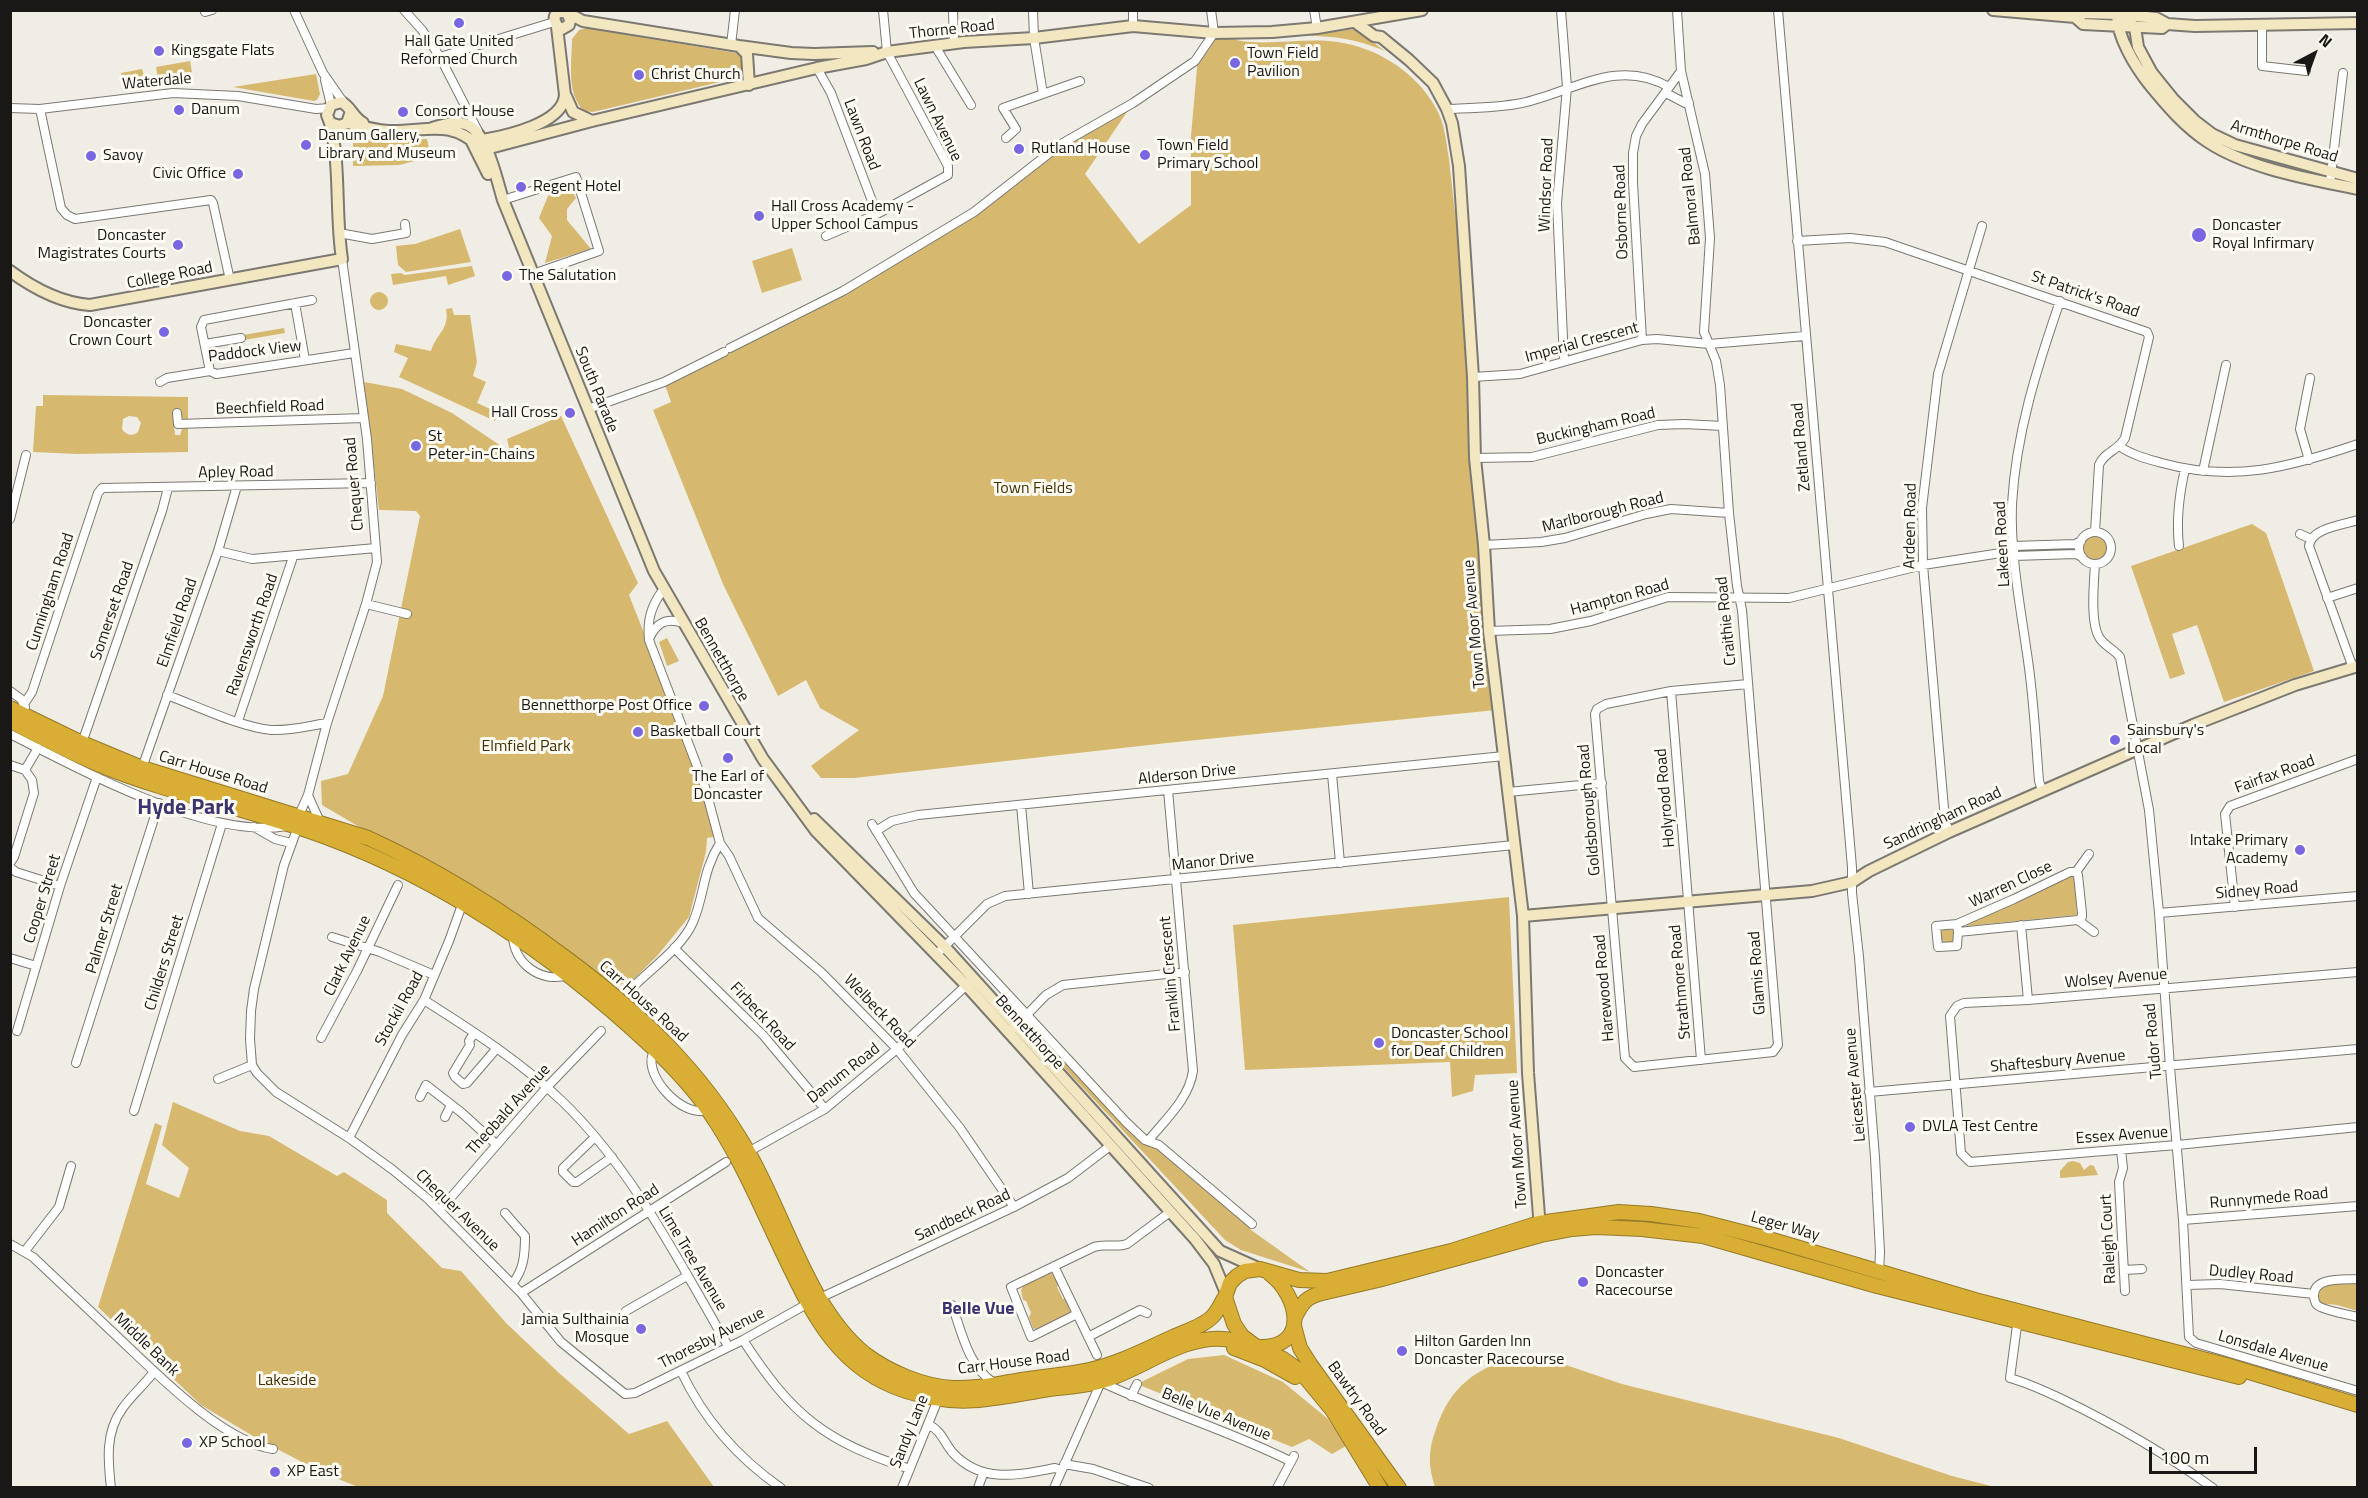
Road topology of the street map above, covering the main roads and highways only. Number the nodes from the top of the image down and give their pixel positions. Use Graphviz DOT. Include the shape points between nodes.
graph roads {
  1 [pos="17,706"];
  2 [pos="10,721"];
  3 [pos="297,823"];
  4 [pos="465,896"];
  5 [pos="1540,1229"];
  6 [pos="1263,1270"];
  7 [pos="1226,1295"];
  8 [pos="814,1301"];
  9 [pos="2019,1316"];
  10 [pos="1295,1322"];
  11 [pos="1209,1340"];
  12 [pos="1256,1346"];
  13 [pos="940,1393"];
  14 [pos="2358,1405"];
  15 [pos="1333,1411"];
  16 [pos="1380,1488"];
  17 [pos="1399,1488"];
  1 -- 3 [label="highway, Carr House Road" via="30,719 141,768"];
  2 -- 3 [label="highway, Carr House Road" via="101,765"];
  3 -- 4 [label="highway, Carr House Road"];
  3 -- 4 [label="highway, Carr House Road" via="320,822 368,838"];
  4 -- 8 [label="highway, Carr House Road" via="568,975 656,1050 708,1110"];
  4 -- 8 [label="highway, Carr House Road" via="546,943 616,996 648,1023 701,1082 748,1152"];
  5 -- 6 [label="highway, Leger Way" via="1327,1281 1299,1280"];
  5 -- 9 [label="highway, Leger Way" via="1596,1227 1703,1236 1877,1286"];
  5 -- 9 [label="highway, Leger Way" via="1619,1212 1699,1221 1879,1271"];
  5 -- 10 [label="highway, Leger Way" via="1406,1273 1308,1297 1302,1302"];
  6 -- 7 [label="highway" via="1245,1271 1237,1276"];
  6 -- 10 [label="highway" via="1287,1292 1294,1305"];
  7 -- 12 [label="highway" via="1234,1324"];
  7 -- 13 [label="highway, Carr House Road" via="1212,1318 1112,1364"];
  8 -- 13 [label="highway, Carr House Road" via="823,1330 857,1366 904,1390"];
  9 -- 14 [label="highway, Leger Way" via="2219,1373 2289,1386"];
  10 -- 12 [label="highway" via="1285,1340 1274,1346"];
  10 -- 17 [label="highway, Bawtry Road" via="1300,1348"];
  11 -- 12 [label="highway, Carr House Road"];
  11 -- 13 [label="highway, Carr House Road" via="1185,1346 1101,1382 981,1401 957,1402"];
  11 -- 15 [label="highway, Bawtry Road" via="1264,1360 1294,1376"];
  12 -- 15 [label="highway, Bawtry Road" via="1300,1371"];
  15 -- 16 [label="highway, Bawtry Road"];
}
